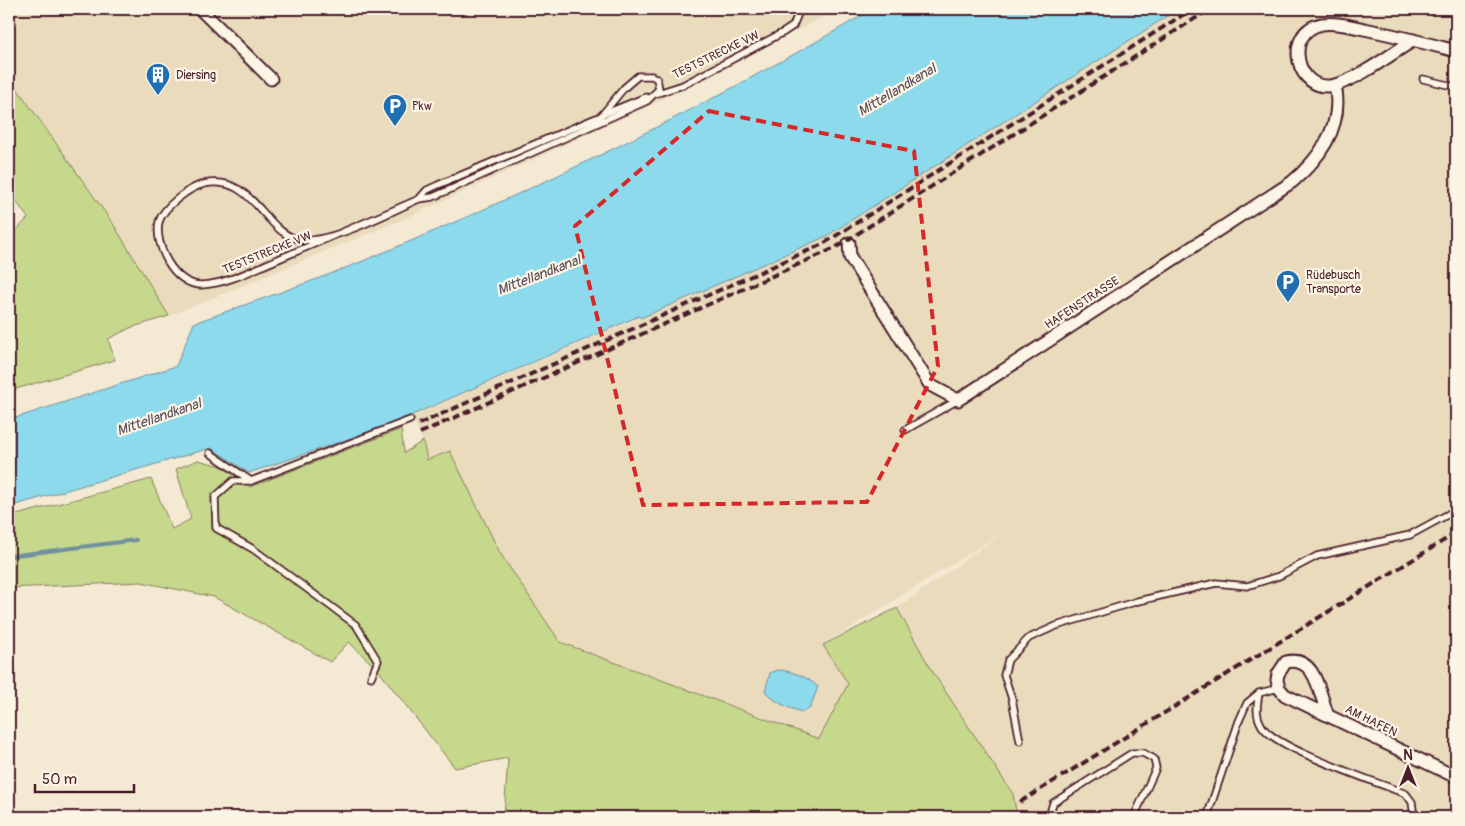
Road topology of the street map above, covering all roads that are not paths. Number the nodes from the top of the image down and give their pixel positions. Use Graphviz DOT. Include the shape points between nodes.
graph roads {
  1 [pos="200,9"];
  2 [pos="800,9"];
  3 [pos="1414,40"];
  4 [pos="1456,51"];
  5 [pos="1423,79"];
  6 [pos="271,80"];
  7 [pos="1335,85"];
  8 [pos="1456,88"];
  9 [pos="656,93"];
  10 [pos="601,116"];
  11 [pos="419,199"];
  12 [pos="849,243"];
  13 [pos="958,400"];
  14 [pos="410,420"];
  15 [pos="905,430"];
  16 [pos="210,453"];
  17 [pos="251,481"];
  18 [pos="1456,510"];
  19 [pos="370,677"];
  20 [pos="1279,688"];
  21 [pos="1259,693"];
  22 [pos="1328,716"];
  23 [pos="1020,741"];
  24 [pos="1456,777"];
  25 [pos="1049,817"];
  26 [pos="1134,817"];
  27 [pos="1207,817"];
  28 [pos="1414,817"];
  1 -- 6 [label="street"];
  2 -- 9 [label="lane, TESTSTRECKE VW" via="793,26 784,32 683,85"];
  3 -- 4 [label="street"];
  3 -- 7 [label="street"];
  3 -- 7 [label="street" via="1334,24 1321,24 1308,30 1297,48 1301,70 1319,84"];
  5 -- 8 [label="lane"];
  7 -- 13 [label="street, HAFENSTRASSE" via="1338,109 1329,137 1312,165 1292,182"];
  9 -- 10 [label="lane, TESTSTRECKE VW"];
  9 -- 10 [label="lane, TESTSTRECKE VW" via="659,89 657,79 638,76"];
  9 -- 11 [label="lane, TESTSTRECKE VW" via="648,101 546,147 433,197"];
  10 -- 11 [label="lane, TESTSTRECKE VW" via="427,190"];
  11 -- 11 [label="lane, TESTSTRECKE VW" via="315,244 217,284 197,285 174,270 165,257 158,233 165,212 185,192 204,184 224,184 244,192 282,231 302,240 337,234"];
  12 -- 13 [label="street" via="850,257 930,385"];
  13 -- 15 [label="lane"];
  14 -- 17 [label="lane"];
  16 -- 17 [label="lane"];
  17 -- 19 [label="lane" via="232,481 215,497 216,528 253,550 356,625 378,661"];
  18 -- 23 [label="lane" via="1410,535 1317,556 1278,576 1247,586 1216,583 1138,601 1056,626 1029,638 1008,660 1004,675"];
  20 -- 21 [label="lane"];
  20 -- 22 [label="street, AM HAFEN" via="1285,695"];
  20 -- 22 [label="street, AM HAFEN" via="1278,674 1286,662 1302,662 1310,667"];
  21 -- 27 [label="lane" via="1247,703 1238,721"];
  21 -- 28 [label="lane" via="1256,713 1262,728 1283,744 1406,794 1412,802"];
  22 -- 24 [label="street, AM HAFEN"];
  25 -- 26 [label="lane" via="1053,803 1132,753 1143,753 1154,759 1156,768"];
}
